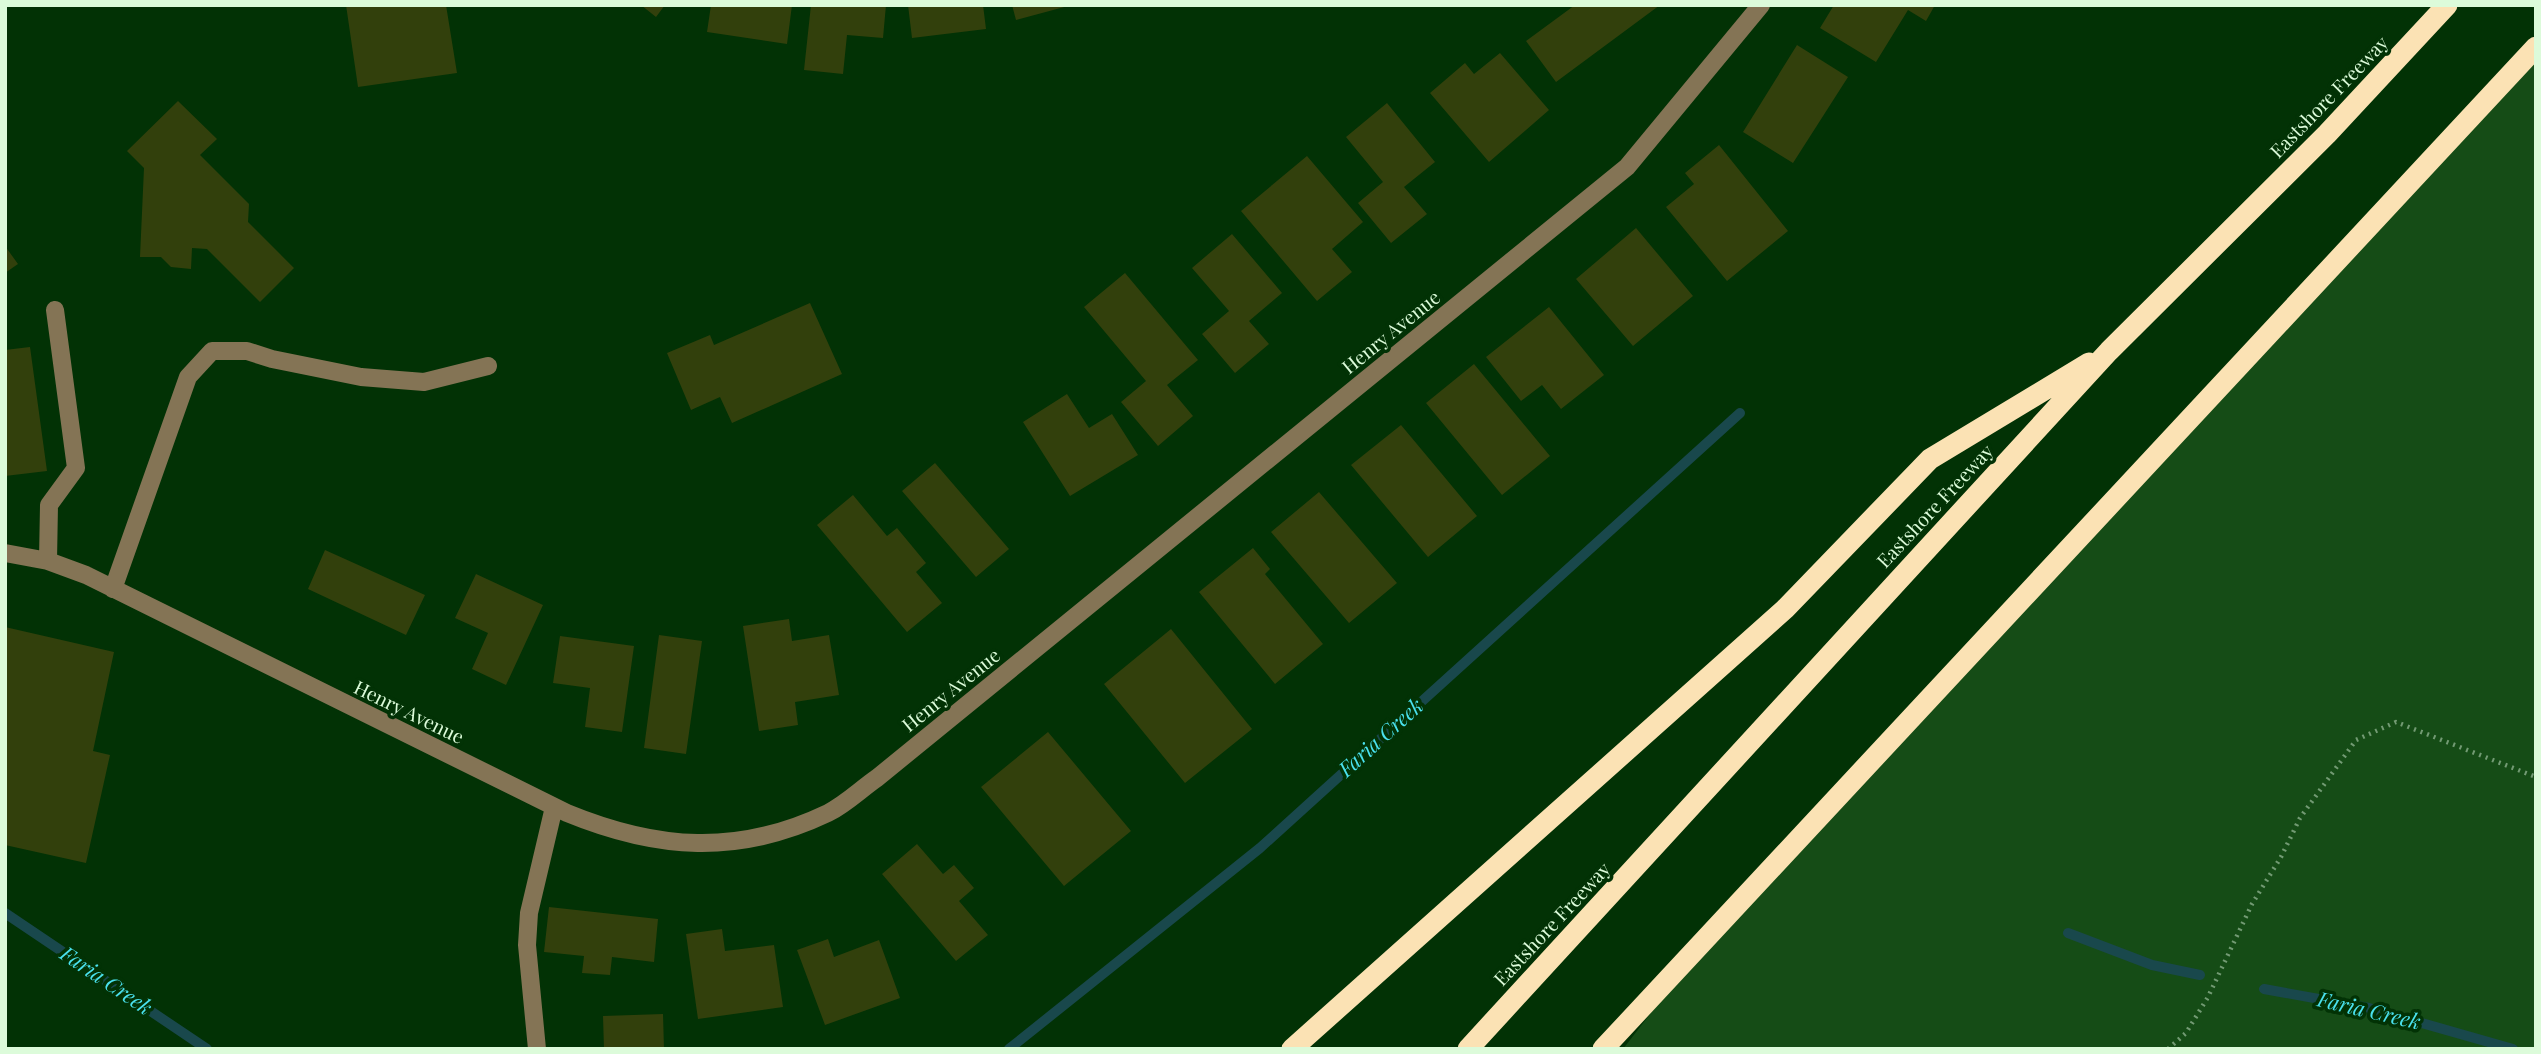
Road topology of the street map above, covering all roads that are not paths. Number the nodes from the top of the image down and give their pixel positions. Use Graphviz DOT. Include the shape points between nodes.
graph roads {
  1 [pos="1761,5"];
  2 [pos="2447,5"];
  3 [pos="2536,47"];
  4 [pos="55,310"];
  5 [pos="2109,351"];
  6 [pos="488,366"];
  7 [pos="5,553"];
  8 [pos="48,561"];
  9 [pos="113,589"];
  10 [pos="554,807"];
  11 [pos="1725,917"];
  12 [pos="537,1049"];
  13 [pos="1292,1049"];
  14 [pos="1468,1049"];
  15 [pos="1603,1049"];
  16 [pos="1623,1049"];
  1 -- 10 [label="street, Henry Avenue" via="1627,167 830,812 761,837 716,845 613,832"];
  2 -- 5 [label="highway, Eastshore Freeway" via="2327,134"];
  3 -- 11 [label="highway"];
  4 -- 8 [label="street" via="76,468 49,505"];
  5 -- 13 [label="highway" via="1930,459 1785,609"];
  5 -- 14 [label="highway, Eastshore Freeway"];
  6 -- 9 [label="street" via="424,383 361,377 247,351 212,351 188,377"];
  7 -- 8 [label="street, Henry Avenue"];
  8 -- 9 [label="street, Henry Avenue"];
  9 -- 10 [label="street, Henry Avenue"];
  10 -- 12 [label="street" via="529,914 527,945"];
  11 -- 15 [label="highway"];
  11 -- 16 [label="highway"];
}
